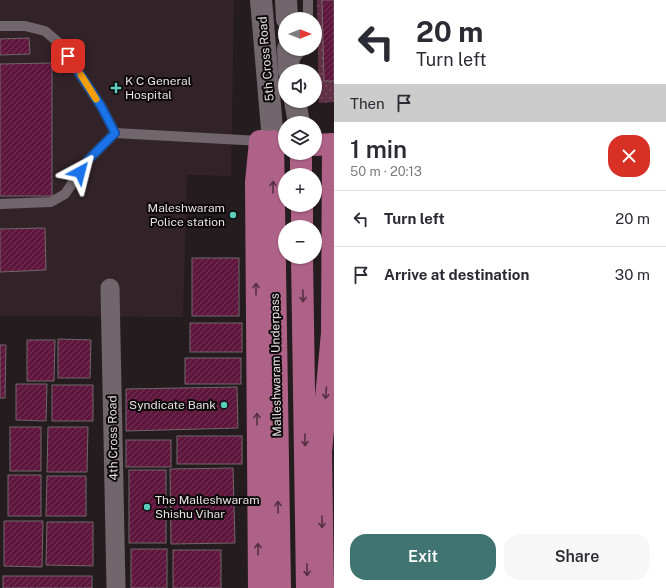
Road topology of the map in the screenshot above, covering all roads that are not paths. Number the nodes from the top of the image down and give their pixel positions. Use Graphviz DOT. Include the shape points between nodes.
graph roads {
  1 [pos="261,0"];
  2 [pos="286,0"];
  3 [pos="308,0"];
  4 [pos="287,12"];
  5 [pos="308,12"];
  6 [pos="0,26"];
  7 [pos="115,133"];
  8 [pos="273,142"];
  9 [pos="327,144"];
  10 [pos="0,204"];
  11 [pos="302,264"];
  12 [pos="110,288"];
  13 [pos="116,588"];
  14 [pos="259,588"];
  15 [pos="280,588"];
  16 [pos="307,588"];
  17 [pos="323,588"];
  1 -- 8 [label="main road, 5th Cross Road"];
  2 -- 4 [label="main road, 5th Cross Road"];
  3 -- 5 [label="lane"];
  6 -- 7 [label="lane" via="25,26 45,31 59,43 101,106"];
  7 -- 8 [label="lane"];
  7 -- 10 [label="lane" via="88,160 65,194 51,202"];
  14 -- 8 [label="main road, one-way" via="256,182"];
  15 -- 8 [label="main road, Malleshwaram Underpass, one-way"];
  9 -- 17 [label="main road, one-way" via="332,333 321,452"];
  11 -- 16 [label="main road, one-way"];
  12 -- 13 [label="street, 4th Cross Road"];
}
